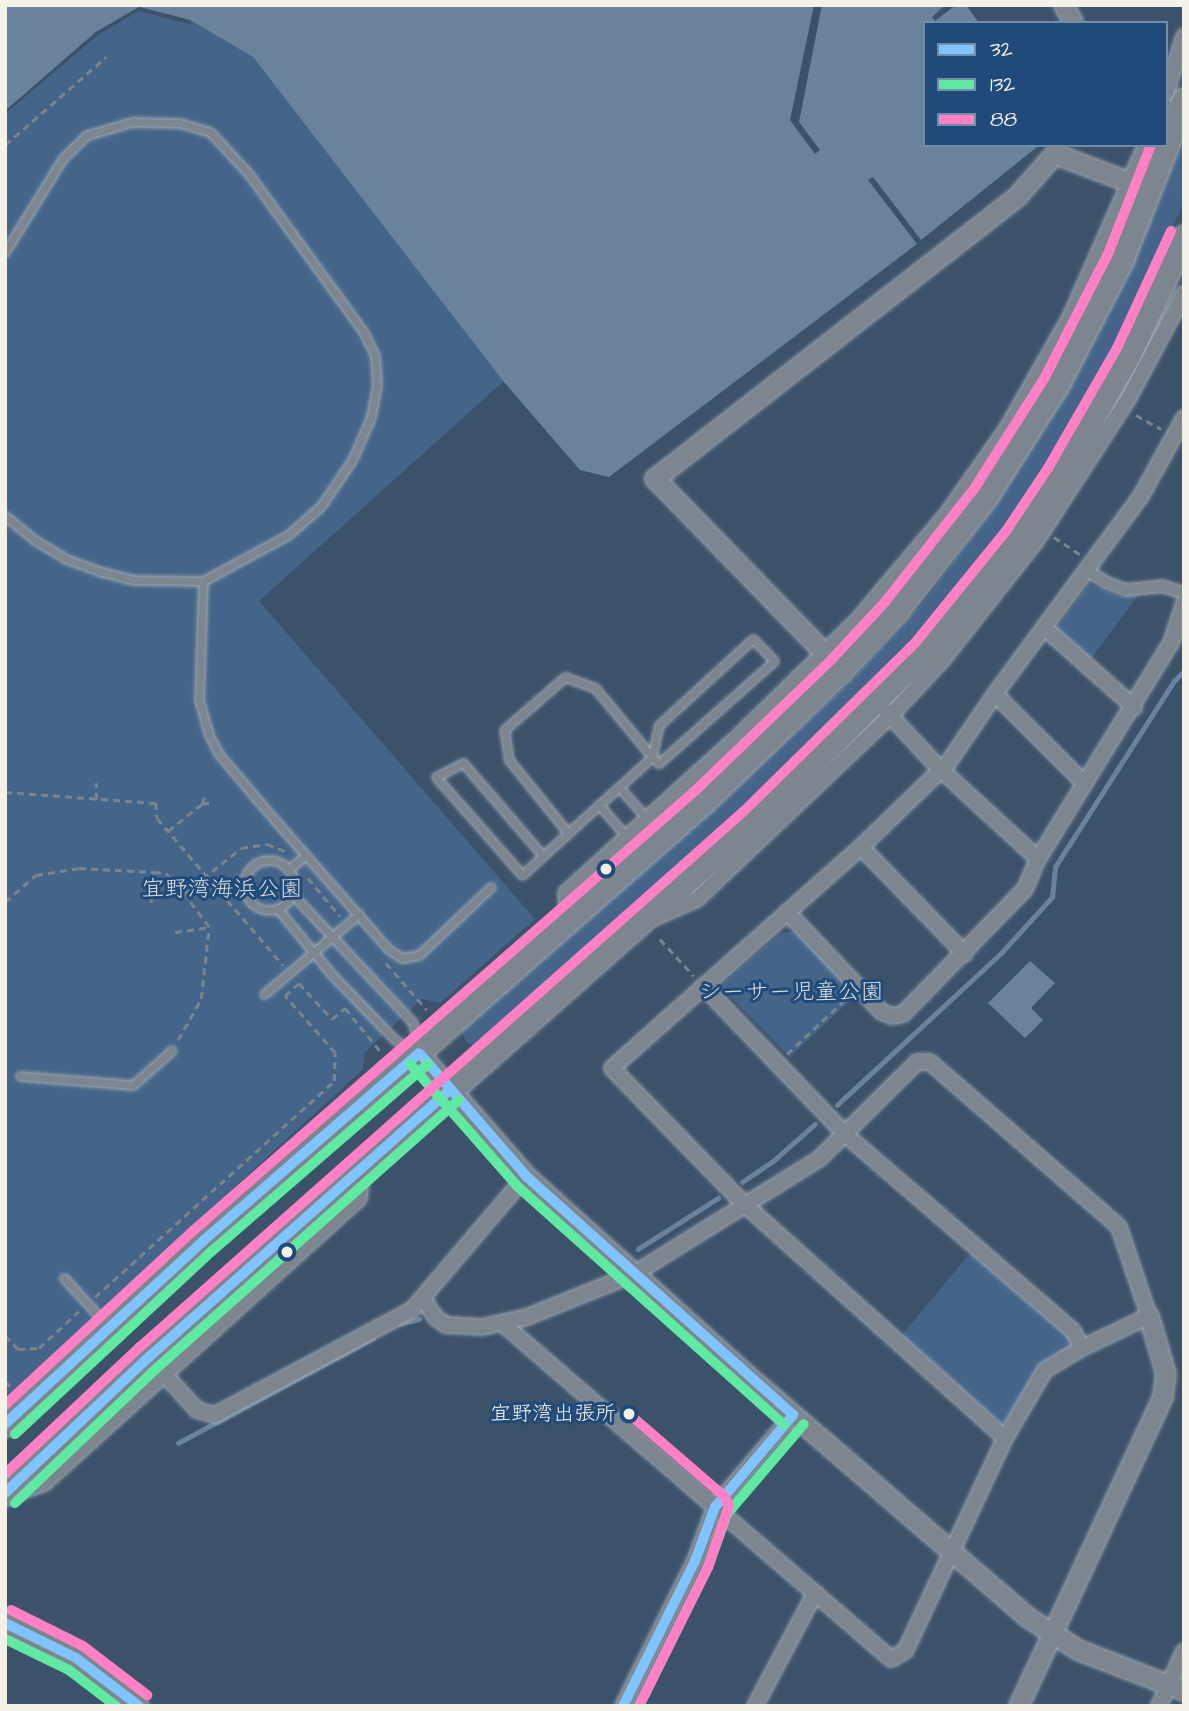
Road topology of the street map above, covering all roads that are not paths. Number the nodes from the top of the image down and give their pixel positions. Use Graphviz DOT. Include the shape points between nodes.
graph roads {
  1 [pos="1064,5"];
  2 [pos="1072,21"];
  3 [pos="1184,37"];
  4 [pos="1168,87"];
  5 [pos="1184,100"];
  6 [pos="1168,141"];
  7 [pos="1145,147"];
  8 [pos="1165,147"];
  9 [pos="1056,150"];
  10 [pos="1131,183"];
  11 [pos="1184,237"];
  12 [pos="5,252"];
  13 [pos="1184,295"];
  14 [pos="1184,418"];
  15 [pos="5,516"];
  16 [pos="1090,567"];
  17 [pos="202,581"];
  18 [pos="1184,593"];
  19 [pos="1184,603"];
  20 [pos="1046,629"];
  21 [pos="1177,644"];
  22 [pos="824,653"];
  23 [pos="841,670"];
  24 [pos="995,694"];
  25 [pos="1133,707"];
  26 [pos="884,709"];
  27 [pos="652,757"];
  28 [pos="942,770"];
  29 [pos="1085,784"];
  30 [pos="619,787"];
  31 [pos="599,805"];
  32 [pos="648,820"];
  33 [pos="568,834"];
  34 [pos="628,838"];
  35 [pos="861,847"];
  36 [pos="306,855"];
  37 [pos="542,856"];
  38 [pos="1038,859"];
  39 [pos="288,870"];
  40 [pos="491,887"];
  41 [pos="293,895"];
  42 [pos="277,908"];
  43 [pos="787,912"];
  44 [pos="359,914"];
  45 [pos="568,922"];
  46 [pos="331,939"];
  47 [pos="314,952"];
  48 [pos="965,954"];
  49 [pos="703,986"];
  50 [pos="264,994"];
  51 [pos="172,1050"];
  52 [pos="419,1053"];
  53 [pos="20,1076"];
  54 [pos="450,1090"];
  55 [pos="846,1135"];
  56 [pos="364,1165"];
  57 [pos="526,1175"];
  58 [pos="746,1206"];
  59 [pos="635,1274"];
  60 [pos="64,1278"];
  61 [pos="424,1300"];
  62 [pos="1149,1316"];
  63 [pos="502,1323"];
  64 [pos="109,1328"];
  65 [pos="1082,1348"];
  66 [pos="164,1374"];
  67 [pos="793,1415"];
  68 [pos="5,1424"];
  69 [pos="1005,1438"];
  70 [pos="5,1496"];
  71 [pos="715,1507"];
  72 [pos="952,1553"];
  73 [pos="815,1593"];
  74 [pos="5,1623"];
  75 [pos="1051,1635"];
  76 [pos="1184,1651"];
  77 [pos="1166,1684"];
  78 [pos="1184,1691"];
  79 [pos="139,1706"];
  80 [pos="622,1706"];
  81 [pos="755,1706"];
  82 [pos="1019,1706"];
  83 [pos="1159,1706"];
  1 -- 2 [label="street"];
  3 -- 4 [label="street"];
  5 -- 6 [label="highway"];
  7 -- 10 [label="street"];
  8 -- 23 [label="highway" via="1121,260 1021,445 947,548"];
  9 -- 10 [label="street"];
  9 -- 22 [label="street" via="1018,196 655,479"];
  10 -- 22 [label="street" via="1070,318 1008,427 948,513"];
  11 -- 26 [label="highway" via="1129,354 1060,475 1017,539"];
  12 -- 17 [label="lane" via="63,158 87,135 132,122 179,123 210,132 248,173 363,331 375,356 377,385 371,417 352,460 321,506 288,535"];
  13 -- 26 [label="street" via="1128,399 1036,541 943,659"];
  14 -- 16 [label="street" via="1141,496"];
  15 -- 17 [label="lane" via="68,560 99,571 134,580"];
  16 -- 18 [label="street" via="1107,583 1126,590 1162,586"];
  16 -- 20 [label="street"];
  17 -- 36 [label="lane" via="199,700 209,735 218,752"];
  19 -- 21 [label="street"];
  20 -- 24 [label="street"];
  20 -- 25 [label="street"];
  21 -- 25 [label="street"];
  22 -- 23 [label="street"];
  22 -- 32 [label="street"];
  23 -- 45 [label="highway"];
  24 -- 28 [label="street"];
  24 -- 29 [label="street"];
  25 -- 29 [label="street"];
  26 -- 28 [label="street"];
  26 -- 54 [label="highway"];
  27 -- 27 [label="lane" via="659,763 774,661 753,639 659,725"];
  27 -- 30 [label="lane"];
  27 -- 33 [label="lane" via="595,688 565,677 504,730 509,760"];
  28 -- 35 [label="street"];
  28 -- 38 [label="street"];
  29 -- 38 [label="street"];
  30 -- 31 [label="lane"];
  30 -- 32 [label="lane"];
  31 -- 33 [label="lane"];
  31 -- 34 [label="lane"];
  32 -- 34 [label="street"];
  33 -- 37 [label="lane"];
  34 -- 45 [label="street" via="566,893"];
  35 -- 43 [label="street"];
  35 -- 48 [label="street"];
  36 -- 39 [label="lane"];
  36 -- 44 [label="lane"];
  37 -- 37 [label="lane" via="522,875 436,777 463,763"];
  38 -- 48 [label="street" via="1026,889"];
  39 -- 41 [label="lane" via="295,878"];
  39 -- 42 [label="lane" via="281,863 261,861 245,874 243,891 260,909"];
  40 -- 44 [label="lane" via="419,956 402,958 388,949"];
  41 -- 42 [label="lane"];
  41 -- 46 [label="lane"];
  42 -- 47 [label="lane"];
  43 -- 48 [label="street" via="892,1016 903,1014"];
  43 -- 49 [label="street"];
  44 -- 46 [label="lane"];
  45 -- 52 [label="highway"];
  46 -- 47 [label="lane"];
  46 -- 52 [label="lane" via="413,1023"];
  47 -- 50 [label="lane"];
  47 -- 52 [label="lane" via="395,1040"];
  49 -- 55 [label="street"];
  49 -- 58 [label="street" via="612,1068"];
  51 -- 53 [label="lane" via="133,1085"];
  52 -- 54 [label="street"];
  52 -- 64 [label="highway"];
  54 -- 56 [label="highway"];
  54 -- 57 [label="street"];
  55 -- 58 [label="street" via="819,1159"];
  55 -- 62 [label="street" via="917,1062 930,1062 1119,1227"];
  55 -- 65 [label="street" via="1073,1331"];
  56 -- 66 [label="street" via="359,1198"];
  56 -- 70 [label="highway" via="149,1357"];
  57 -- 59 [label="street"];
  57 -- 61 [label="street"];
  58 -- 59 [label="street"];
  58 -- 69 [label="street"];
  59 -- 63 [label="street"];
  59 -- 67 [label="street"];
  60 -- 64 [label="lane"];
  61 -- 63 [label="street" via="446,1325"];
  61 -- 66 [label="street" via="215,1415 197,1410"];
  62 -- 65 [label="street"];
  62 -- 75 [label="street" via="1166,1374 1163,1397"];
  63 -- 71 [label="street"];
  64 -- 68 [label="highway"];
  65 -- 69 [label="street" via="1045,1370"];
  66 -- 70 [label="street" via="44,1483"];
  67 -- 71 [label="street"];
  67 -- 72 [label="street"];
  69 -- 72 [label="street"];
  71 -- 73 [label="street"];
  71 -- 80 [label="street" via="695,1561"];
  72 -- 73 [label="street" via="905,1651 891,1659"];
  72 -- 75 [label="street"];
  73 -- 81 [label="street"];
  74 -- 79 [label="street" via="76,1658"];
  75 -- 77 [label="street"];
  75 -- 82 [label="street"];
  76 -- 77 [label="street"];
  77 -- 78 [label="street"];
  77 -- 83 [label="street"];
}
